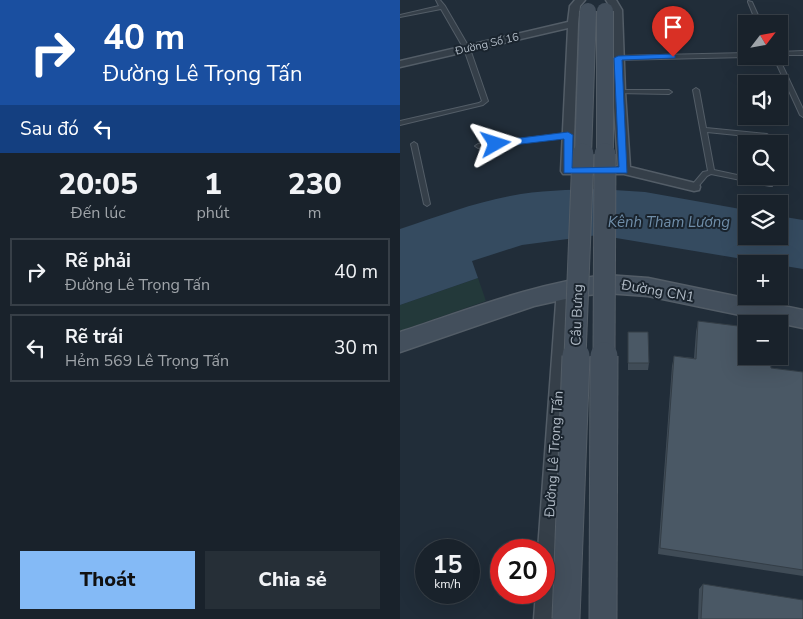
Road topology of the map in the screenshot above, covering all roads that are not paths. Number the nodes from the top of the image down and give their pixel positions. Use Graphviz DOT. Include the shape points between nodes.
graph roads {
  1 [pos="438,0"];
  2 [pos="750,2"];
  3 [pos="443,7"];
  4 [pos="593,7"];
  5 [pos="756,15"];
  6 [pos="400,16"];
  7 [pos="467,49"];
  8 [pos="803,53"];
  9 [pos="788,54"];
  10 [pos="738,55"];
  11 [pos="618,58"];
  12 [pos="400,64"];
  13 [pos="779,65"];
  14 [pos="696,90"];
  15 [pos="618,92"];
  16 [pos="670,92"];
  17 [pos="803,115"];
  18 [pos="400,123"];
  19 [pos="703,130"];
  20 [pos="568,135"];
  21 [pos="756,135"];
  22 [pos="414,144"];
  23 [pos="478,146"];
  24 [pos="624,170"];
  25 [pos="711,172"];
  26 [pos="738,177"];
  27 [pos="694,187"];
  28 [pos="427,204"];
  29 [pos="564,289"];
  30 [pos="803,319"];
  31 [pos="400,342"];
  32 [pos="544,619"];
  33 [pos="566,619"];
  34 [pos="603,619"];
  1 -- 3 [label="lane"];
  2 -- 5 [label="lane"];
  3 -- 6 [label="lane"];
  3 -- 7 [label="lane"];
  4 -- 7 [label="street, Đường Số 16"];
  4 -- 11 [label="street" via="617,10"];
  4 -- 20 [label="street"];
  4 -- 33 [label="main road, Cầu Bưng, bridge"];
  4 -- 34 [label="main road, Cầu Bưng, bridge"];
  7 -- 12 [label="street, Đường Số 16"];
  7 -- 18 [label="lane" via="486,98 484,103"];
  8 -- 9 [label="lane"];
  10 -- 11 [label="lane"];
  11 -- 15 [label="street"];
  13 -- 17 [label="lane"];
  14 -- 19 [label="lane"];
  15 -- 16 [label="lane"];
  15 -- 24 [label="street"];
  19 -- 21 [label="lane"];
  19 -- 25 [label="lane"];
  20 -- 23 [label="lane"];
  20 -- 24 [label="street" via="567,171"];
  22 -- 28 [label="lane"];
  24 -- 27 [label="street"];
  25 -- 26 [label="lane"];
  25 -- 27 [label="lane"];
  29 -- 30 [label="main road, Đường CN1" via="606,284 636,285"];
  29 -- 31 [label="main road, Đường CN1" via="520,300"];
  29 -- 32 [label="street, Đường Lê Trọng Tấn"];
}
